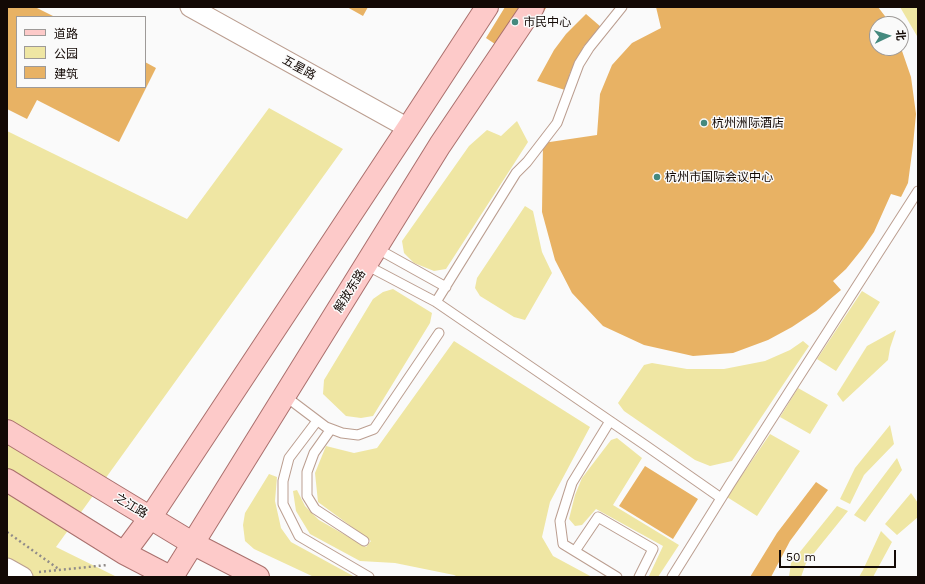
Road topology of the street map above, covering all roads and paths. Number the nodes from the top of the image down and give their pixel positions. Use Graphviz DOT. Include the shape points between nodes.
graph roads {
  1 [pos="190,7"];
  2 [pos="487,7"];
  3 [pos="532,7"];
  4 [pos="622,7"];
  5 [pos="408,128"];
  6 [pos="918,191"];
  7 [pos="371,256"];
  8 [pos="446,287"];
  9 [pos="436,302"];
  10 [pos="439,333"];
  11 [pos="284,396"];
  12 [pos="317,421"];
  13 [pos="610,421"];
  14 [pos="331,429"];
  15 [pos="7,431"];
  16 [pos="7,480"];
  17 [pos="721,498"];
  18 [pos="150,518"];
  19 [pos="7,532"];
  20 [pos="364,541"];
  21 [pos="192,543"];
  22 [pos="575,551"];
  23 [pos="130,564"];
  24 [pos="60,570"];
  25 [pos="16,573"];
  26 [pos="171,577"];
  27 [pos="258,577"];
  28 [pos="369,577"];
  29 [pos="376,577"];
  30 [pos="617,577"];
  31 [pos="639,577"];
  32 [pos="672,577"];
  1 -- 5 [label="street, 五星路"];
  2 -- 5 [label="main road"];
  3 -- 7 [label="main road, 解放东路" via="440,145"];
  4 -- 8 [label="lane" via="579,64 557,123 516,173"];
  5 -- 18 [label="main road"];
  6 -- 17 [label="lane"];
  7 -- 8 [label="lane"];
  7 -- 9 [label="lane"];
  7 -- 11 [label="main road, 解放东路"];
  8 -- 9 [label="lane"];
  9 -- 13 [label="lane"];
  10 -- 14 [label="lane" via="374,429 358,435 342,434"];
  11 -- 12 [label="lane"];
  11 -- 21 [label="main road, 解放东路"];
  12 -- 14 [label="lane"];
  12 -- 28 [label="lane" via="289,458 283,481 283,504 299,536"];
  13 -- 17 [label="lane"];
  13 -- 22 [label="lane" via="572,483 565,502 560,521 563,544"];
  14 -- 20 [label="lane" via="314,453 307,472 307,496 315,509"];
  15 -- 18 [label="main road, 之江路"];
  16 -- 23 [label="main road"];
  17 -- 32 [label="lane"];
  18 -- 21 [label="main road, 之江路"];
  18 -- 23 [label="main road"];
  19 -- 24 [label="path"];
  21 -- 26 [label="main road, 解放东路"];
  21 -- 27 [label="main road, 之江路"];
  22 -- 30 [label="lane"];
  22 -- 31 [label="lane" via="598,517 653,549"];
  23 -- 24 [label="path"];
  23 -- 26 [label="main road"];
  24 -- 25 [label="path"];
  28 -- 29 [label="lane"];
}
